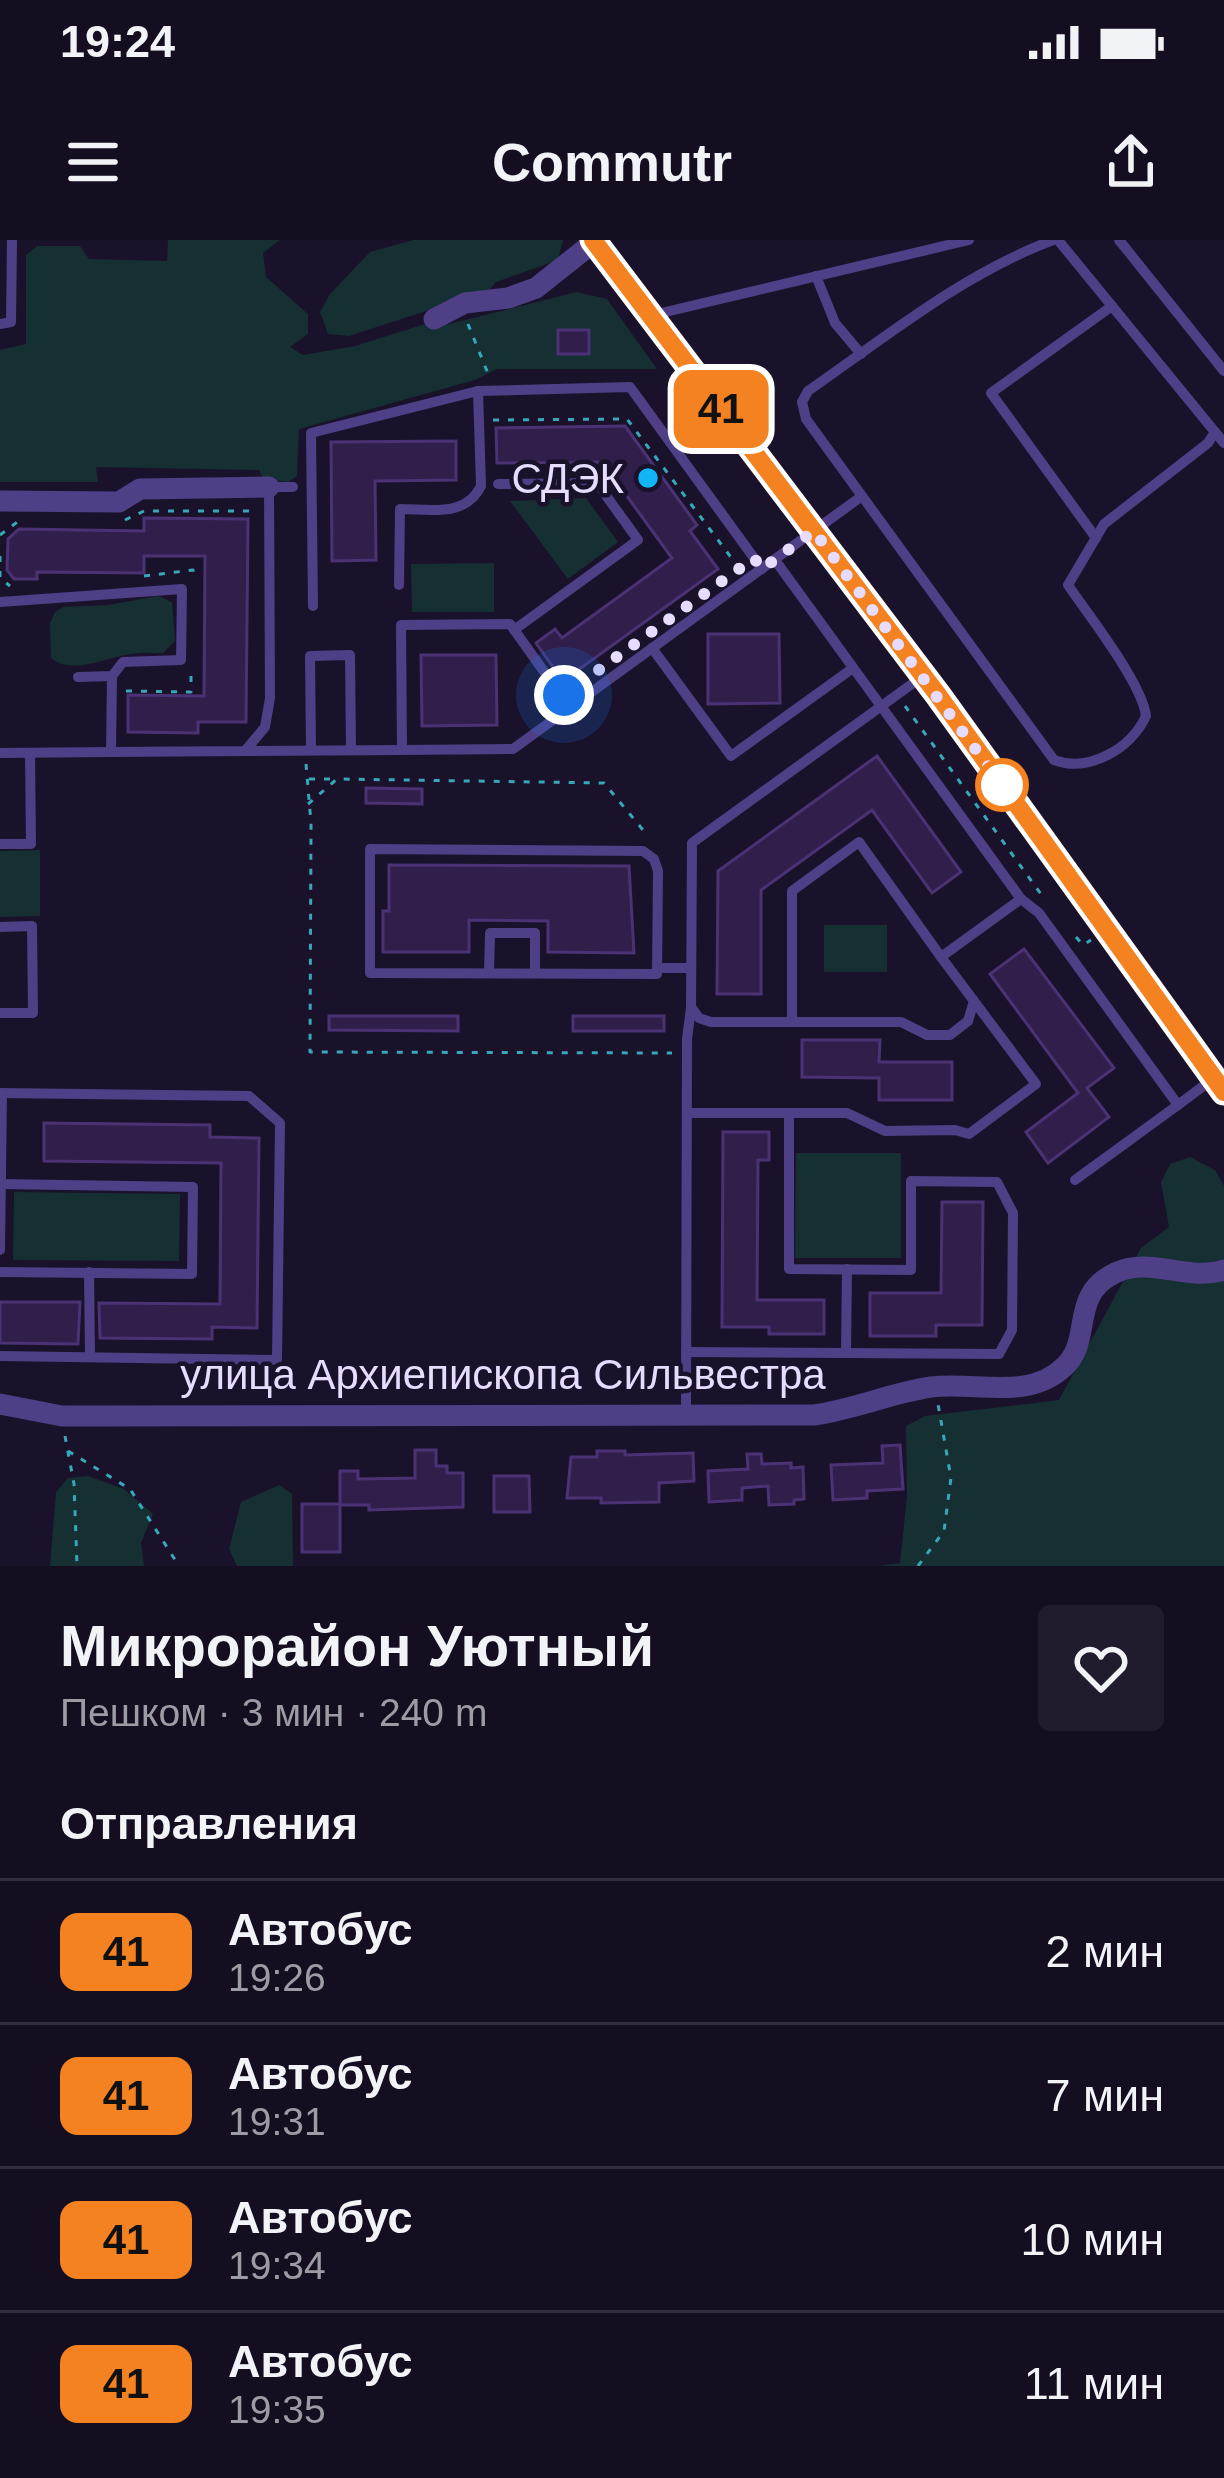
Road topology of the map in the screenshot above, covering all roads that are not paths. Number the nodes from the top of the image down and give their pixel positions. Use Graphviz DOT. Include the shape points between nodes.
graph roads {
  1 [pos="12,240"];
  2 [pos="970,240"];
  3 [pos="1056,240"];
  4 [pos="1119,240"];
  5 [pos="593,241"];
  6 [pos="816,276"];
  7 [pos="1112,306"];
  8 [pos="650,315"];
  9 [pos="434,319"];
  10 [pos="0,324"];
  11 [pos="861,354"];
  12 [pos="1224,370"];
  13 [pos="478,391"];
  14 [pos="1220,437"];
  15 [pos="498,484"];
  16 [pos="269,487"];
  17 [pos="293,487"];
  18 [pos="862,496"];
  19 [pos="0,501"];
  20 [pos="814,531"];
  21 [pos="1096,538"];
  22 [pos="775,560"];
  23 [pos="758,563"];
  24 [pos="399,585"];
  25 [pos="0,602"];
  26 [pos="313,606"];
  27 [pos="514,630"];
  28 [pos="652,648"];
  29 [pos="853,668"];
  30 [pos="923,675"];
  31 [pos="112,676"];
  32 [pos="78,677"];
  33 [pos="881,706"];
  34 [pos="570,707"];
  35 [pos="311,750"];
  36 [pos="351,750"];
  37 [pos="402,750"];
  38 [pos="245,751"];
  39 [pos="111,752"];
  40 [pos="0,753"];
  41 [pos="30,753"];
  42 [pos="0,844"];
  43 [pos="1022,899"];
  44 [pos="0,927"];
  45 [pos="941,958"];
  46 [pos="657,968"];
  47 [pos="691,968"];
  48 [pos="489,973"];
  49 [pos="535,973"];
  50 [pos="974,1001"];
  51 [pos="692,1007"];
  52 [pos="0,1013"];
  53 [pos="792,1022"];
  54 [pos="1219,1085"];
  55 [pos="1,1093"];
  56 [pos="1178,1105"];
  57 [pos="687,1113"];
  58 [pos="789,1113"];
  59 [pos="1075,1180"];
  60 [pos="0,1184"];
  61 [pos="0,1250"];
  62 [pos="847,1269"];
  63 [pos="1224,1270"];
  64 [pos="0,1272"];
  65 [pos="89,1272"];
  66 [pos="686,1352"];
  67 [pos="846,1353"];
  68 [pos="0,1356"];
  69 [pos="90,1356"];
  70 [pos="0,1404"];
  71 [pos="686,1412"];
  1 -- 10 [label="lane" via="11,322"];
  2 -- 6 [label="lane"];
  3 -- 7 [label="lane"];
  3 -- 11 [label="lane" via="974,275"];
  4 -- 12 [label="lane"];
  5 -- 8 [label="street"];
  5 -- 9 [label="street" via="536,288 465,303"];
  6 -- 8 [label="lane"];
  6 -- 11 [label="lane" via="835,323"];
  7 -- 14 [label="lane"];
  7 -- 21 [label="lane" via="992,393"];
  8 -- 20 [label="street"];
  11 -- 18 [label="lane" via="802,402"];
  13 -- 23 [label="lane" via="630,387"];
  13 -- 24 [label="lane" via="481,486 462,508 400,509"];
  13 -- 26 [label="lane" via="311,433"];
  14 -- 21 [label="lane"];
  15 -- 27 [label="lane" via="597,483 638,540"];
  16 -- 17 [label="lane"];
  16 -- 19 [label="street" via="140,489 119,502"];
  16 -- 38 [label="lane" via="270,698 266,728"];
  18 -- 20 [label="lane"];
  18 -- 21 [label="lane" via="1054,760 1067,765 1085,765 1129,742 1146,716 1069,585"];
  20 -- 22 [label="lane"];
  20 -- 30 [label="street"];
  22 -- 23 [label="lane"];
  22 -- 29 [label="lane"];
  23 -- 28 [label="lane"];
  25 -- 31 [label="lane" via="182,589 181,660 123,662"];
  27 -- 34 [label="lane"];
  27 -- 37 [label="lane" via="401,626"];
  28 -- 29 [label="lane" via="730,757"];
  28 -- 34 [label="lane"];
  29 -- 33 [label="lane"];
  30 -- 33 [label="lane"];
  30 -- 54 [label="street"];
  31 -- 32 [label="lane"];
  31 -- 39 [label="lane"];
  33 -- 43 [label="lane"];
  33 -- 47 [label="lane" via="692,843"];
  34 -- 37 [label="lane" via="513,748"];
  35 -- 36 [label="lane"];
  35 -- 36 [label="lane" via="310,656 350,655"];
  35 -- 38 [label="lane"];
  36 -- 37 [label="lane"];
  38 -- 39 [label="lane"];
  39 -- 41 [label="lane"];
  40 -- 41 [label="lane"];
  41 -- 42 [label="lane" via="31,844"];
  43 -- 45 [label="lane"];
  43 -- 56 [label="lane"];
  44 -- 52 [label="lane" via="32,926 32,1013"];
  45 -- 50 [label="lane"];
  45 -- 53 [label="lane" via="859,842 792,891"];
  46 -- 47 [label="lane"];
  46 -- 48 [label="lane" via="658,872 643,851 370,849 370,973"];
  46 -- 49 [label="lane"];
  47 -- 51 [label="lane"];
  48 -- 49 [label="lane"];
  48 -- 49 [label="lane" via="490,933 536,933"];
  50 -- 53 [label="lane" via="968,1021 950,1035 927,1035 902,1022"];
  50 -- 58 [label="lane" via="1036,1084 969,1134 885,1130 847,1113"];
  51 -- 53 [label="lane" via="712,1022"];
  51 -- 57 [label="lane"];
  54 -- 56 [label="lane"];
  55 -- 60 [label="lane"];
  55 -- 69 [label="lane" via="248,1096 280,1123 277,1360"];
  56 -- 59 [label="lane"];
  57 -- 58 [label="lane"];
  57 -- 66 [label="lane"];
  58 -- 62 [label="lane" via="789,1269"];
  60 -- 61 [label="lane"];
  60 -- 65 [label="lane" via="194,1186 192,1274"];
  62 -- 67 [label="lane"];
  62 -- 67 [label="lane" via="911,1270 911,1181 997,1182 1013,1213 1012,1330 999,1354"];
  63 -- 71 [label="street, улица Архиепископа Сильвестра" via="1116,1273 1086,1300 1074,1355 1052,1376 1020,1388 935,1387 814,1414"];
  64 -- 65 [label="lane"];
  65 -- 69 [label="lane"];
  66 -- 67 [label="lane"];
  66 -- 71 [label="lane"];
  68 -- 69 [label="lane"];
  70 -- 71 [label="street, улица Архиепископа Сильвестра" via="62,1416"];
}
